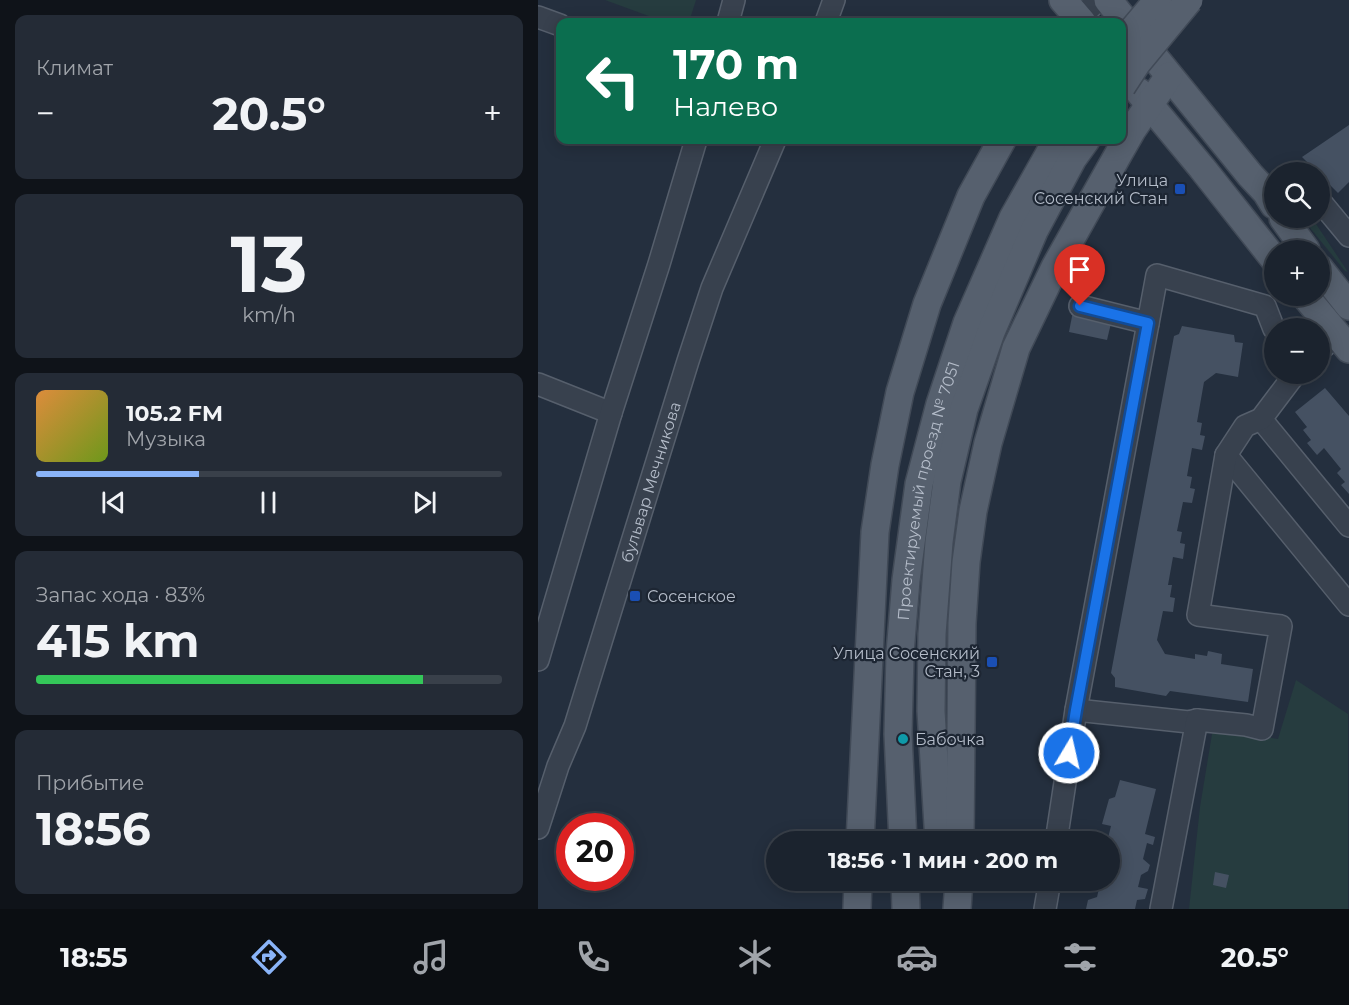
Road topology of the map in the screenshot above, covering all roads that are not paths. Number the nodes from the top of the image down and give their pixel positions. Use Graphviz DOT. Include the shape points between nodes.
graph roads {
  1 [pos="734,0"];
  2 [pos="1098,0"];
  3 [pos="1108,0"];
  4 [pos="1158,0"];
  5 [pos="1189,0"];
  6 [pos="1075,16"];
  7 [pos="538,17"];
  8 [pos="729,18"];
  9 [pos="1122,18"];
  10 [pos="1126,22"];
  11 [pos="556,24"];
  12 [pos="1126,38"];
  13 [pos="1126,76"];
  14 [pos="1169,76"];
  15 [pos="1126,80"];
  16 [pos="1149,105"];
  17 [pos="1126,140"];
  18 [pos="695,144"];
  19 [pos="773,144"];
  20 [pos="1000,144"];
  21 [pos="1055,144"];
  22 [pos="1083,144"];
  23 [pos="1124,144"];
  24 [pos="1264,188"];
  25 [pos="1330,214"];
  26 [pos="1348,236"];
  27 [pos="1264,246"];
  28 [pos="1330,282"];
  29 [pos="1080,306"];
  30 [pos="1310,306"];
  31 [pos="1348,306"];
  32 [pos="1270,318"];
  33 [pos="1148,323"];
  34 [pos="979,327"];
  35 [pos="1335,345"];
  36 [pos="538,384"];
  37 [pos="1286,384"];
  38 [pos="611,413"];
  39 [pos="1261,419"];
  40 [pos="1226,455"];
  41 [pos="1348,526"];
  42 [pos="1348,605"];
  43 [pos="538,660"];
  44 [pos="1076,710"];
  45 [pos="1197,720"];
  46 [pos="538,828"];
  47 [pos="861,831"];
  48 [pos="902,831"];
  49 [pos="938,831"];
  50 [pos="960,831"];
  51 [pos="1058,831"];
  52 [pos="858,891"];
  53 [pos="905,891"];
  54 [pos="942,891"];
  55 [pos="958,891"];
  56 [pos="1048,891"];
  57 [pos="857,909"];
  58 [pos="906,909"];
  59 [pos="943,909"];
  60 [pos="956,909"];
  61 [pos="1045,909"];
  62 [pos="1161,909"];
  1 -- 8 [label="street"];
  2 -- 6 [label="street"];
  3 -- 9 [label="main road"];
  4 -- 12 [label="main road, bridge"];
  5 -- 15 [label="main road, bridge"];
  7 -- 11 [label="street"];
  10 -- 14 [label="main road"];
  13 -- 16 [label="main road"];
  14 -- 16 [label="main road"];
  14 -- 24 [label="main road"];
  16 -- 17 [label="main road"];
  16 -- 27 [label="main road"];
  18 -- 38 [label="street"];
  19 -- 46 [label="street, бульвар Мечникова" via="712,288 575,726"];
  20 -- 47 [label="main road" via="971,196 927,304 900,392 885,465 875,532"];
  21 -- 34 [label="main road" via="1013,218"];
  22 -- 34 [label="main road"];
  23 -- 50 [label="main road" via="1016,348 988,443 966,562"];
  25 -- 26 [label="street"];
  28 -- 31 [label="main road"];
  29 -- 33 [label="street"];
  30 -- 35 [label="main road"];
  32 -- 33 [label="street" via="1265,306 1157,275"];
  33 -- 44 [label="street"];
  34 -- 48 [label="main road, Проектируемый проезд № 7051" via="940,404 919,484 900,653 898,734"];
  34 -- 49 [label="main road, Проектируемый проезд № 7051" via="947,481 939,542 931,711"];
  36 -- 38 [label="street"];
  37 -- 39 [label="street"];
  38 -- 43 [label="street"];
  39 -- 40 [label="street" via="1245,426"];
  39 -- 41 [label="street"];
  40 -- 42 [label="street"];
  40 -- 45 [label="street" via="1198,615 1280,626 1262,729"];
  44 -- 45 [label="street"];
  44 -- 51 [label="street"];
  45 -- 62 [label="street"];
  52 -- 57 [label="main road"];
  53 -- 58 [label="main road"];
  54 -- 59 [label="main road"];
  55 -- 60 [label="main road"];
  56 -- 61 [label="street"];
}
